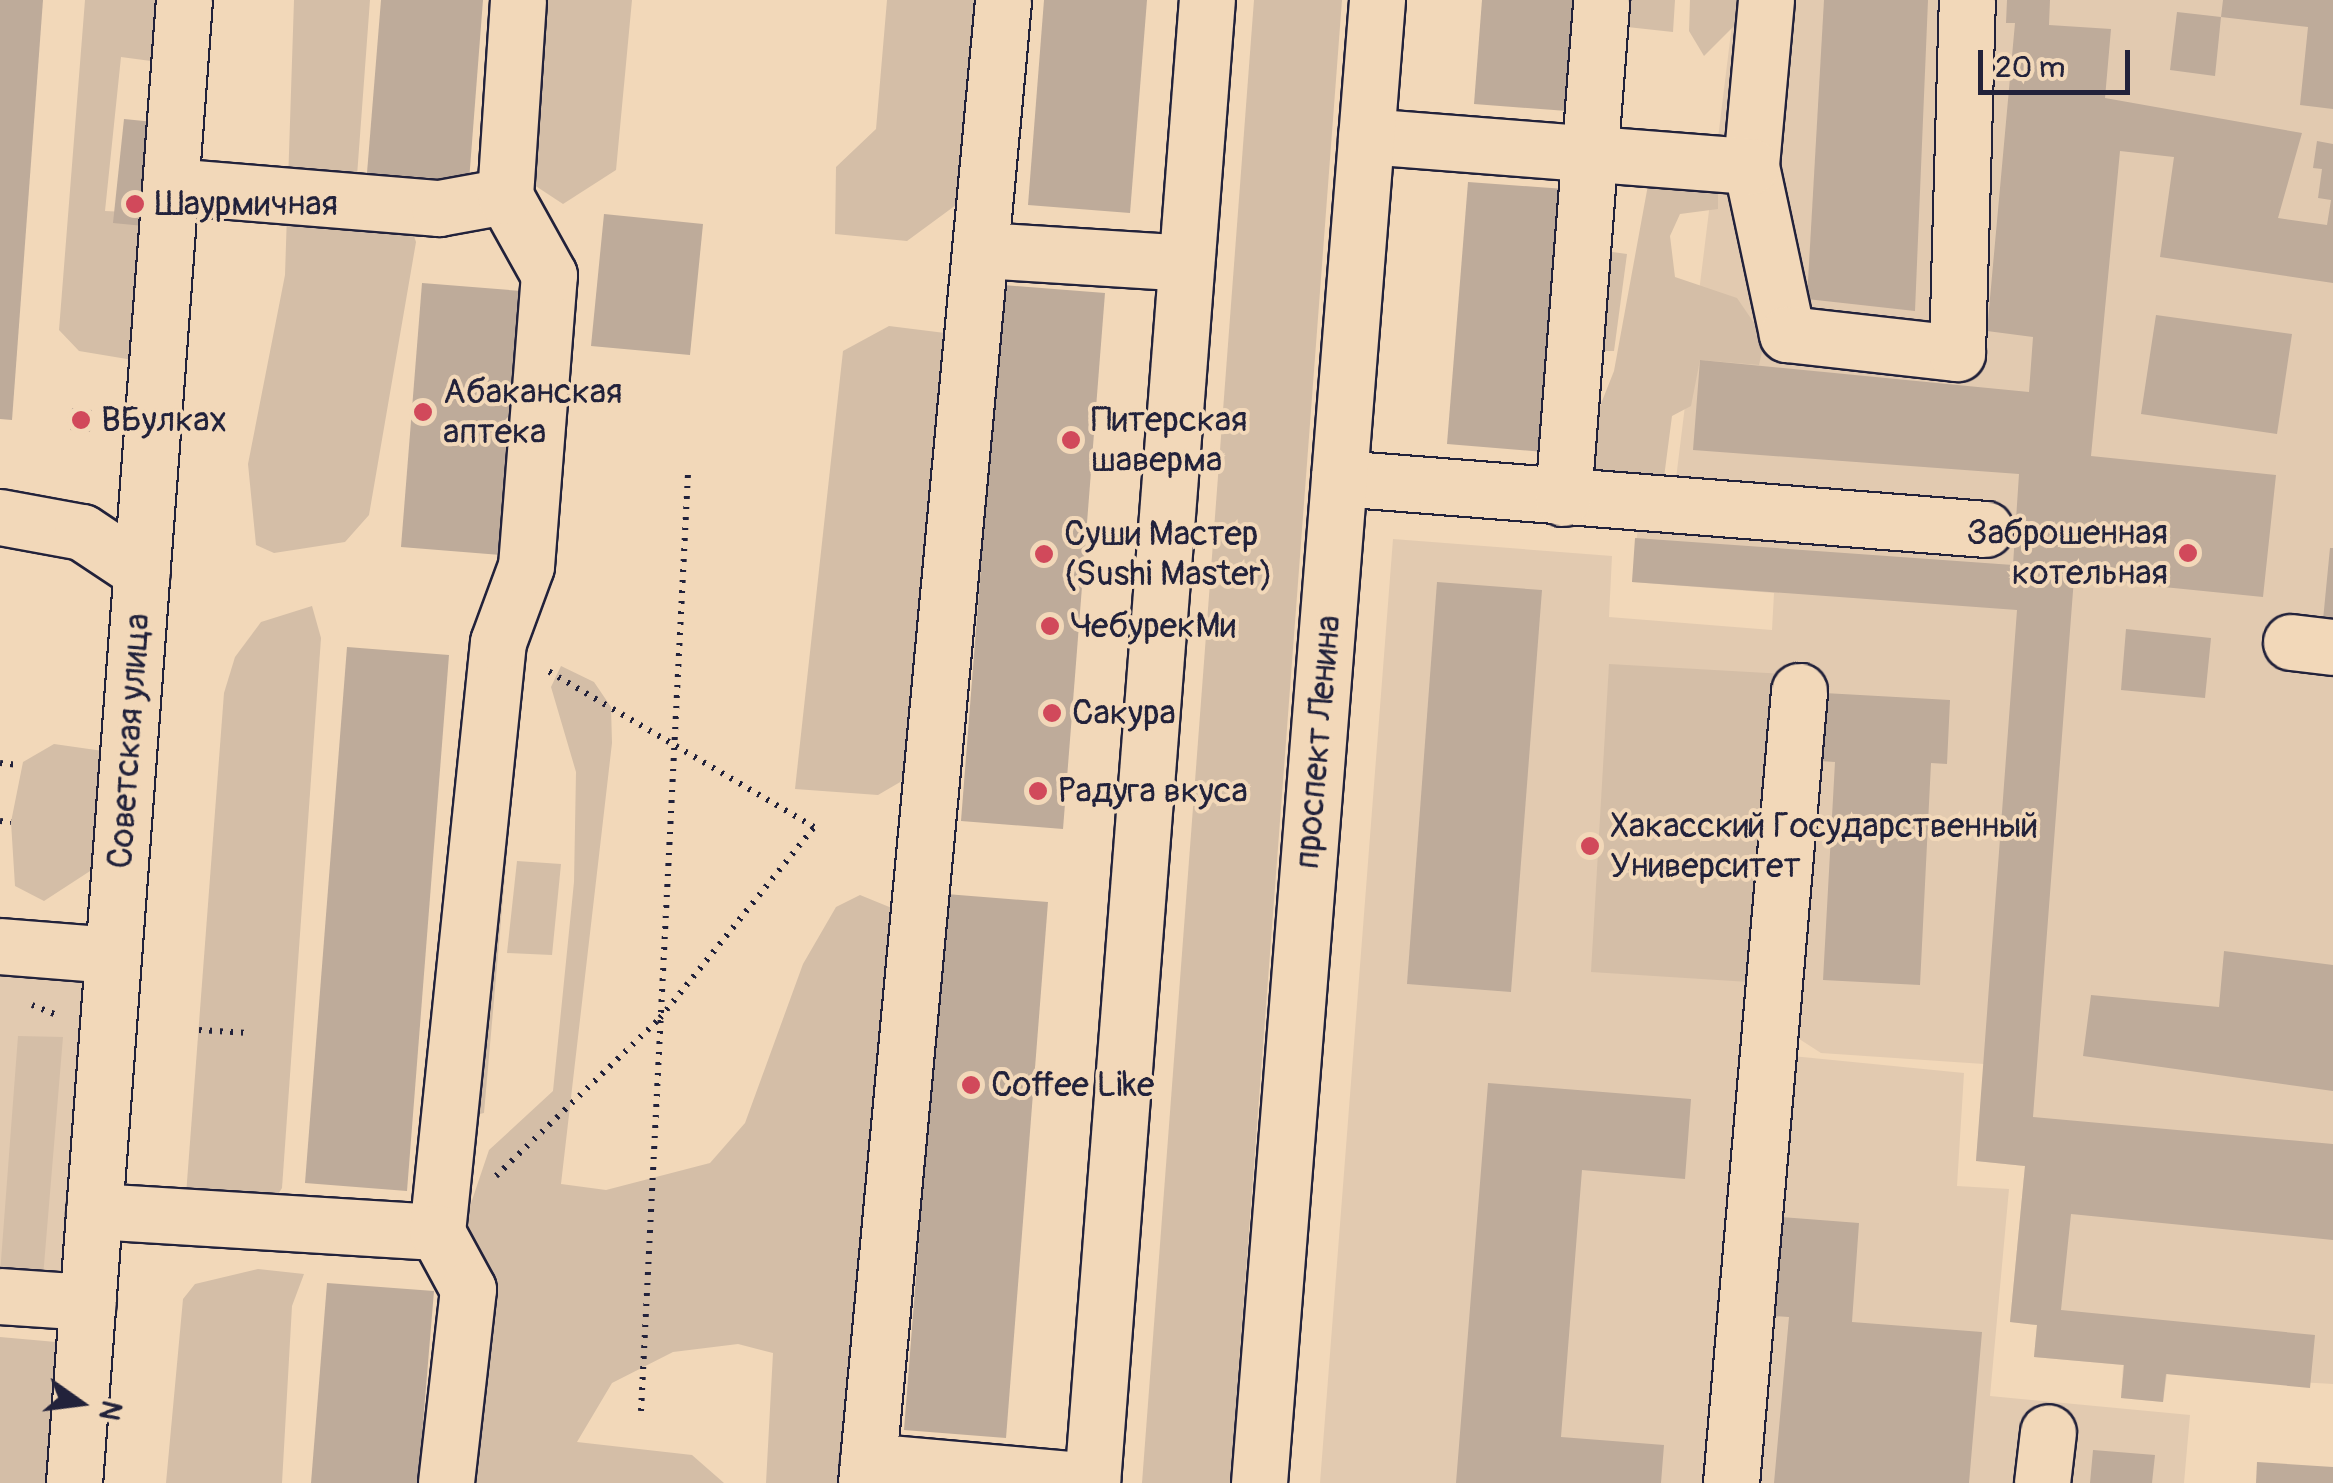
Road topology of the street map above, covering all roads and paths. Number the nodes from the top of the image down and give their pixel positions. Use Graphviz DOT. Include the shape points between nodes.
graph roads {
  1 [pos="184,0"];
  2 [pos="518,0"];
  3 [pos="1002,0"];
  4 [pos="1207,0"];
  5 [pos="1377,0"];
  6 [pos="1601,0"];
  7 [pos="1766,0"];
  8 [pos="1967,0"];
  9 [pos="1366,136"];
  10 [pos="1588,154"];
  11 [pos="1751,166"];
  12 [pos="170,186"];
  13 [pos="505,196"];
  14 [pos="982,250"];
  15 [pos="1186,263"];
  16 [pos="688,472"];
  17 [pos="1340,478"];
  18 [pos="1563,498"];
  19 [pos="0,517"];
  20 [pos="1985,529"];
  21 [pos="142,572"];
  22 [pos="498,642"];
  23 [pos="1799,691"];
  24 [pos="673,744"];
  25 [pos="0,763"];
  26 [pos="20,765"];
  27 [pos="0,821"];
  28 [pos="11,822"];
  29 [pos="0,946"];
  30 [pos="113,955"];
  31 [pos="21,1000"];
  32 [pos="660,1018"];
  33 [pos="75,1022"];
  34 [pos="199,1030"];
  35 [pos="249,1033"];
  36 [pos="94,1211"];
  37 [pos="437,1232"];
  38 [pos="0,1296"];
  39 [pos="88,1302"];
  40 [pos="641,1411"];
  41 [pos="867,1472"];
  42 [pos="1092,1482"];
  43 [pos="74,1483"];
  44 [pos="446,1483"];
  45 [pos="1259,1483"];
  46 [pos="1730,1483"];
  1 -- 12 [label="street, Советская улица"];
  2 -- 13 [label="street"];
  3 -- 14 [label="street"];
  4 -- 15 [label="street"];
  5 -- 9 [label="street, проспект Ленина"];
  6 -- 10 [label="street"];
  7 -- 11 [label="street"];
  8 -- 11 [label="street" via="1956,353 1786,334"];
  9 -- 10 [label="street"];
  9 -- 17 [label="street, проспект Ленина"];
  10 -- 11 [label="street"];
  10 -- 18 [label="street"];
  12 -- 13 [label="street" via="439,208"];
  12 -- 21 [label="street, Советская улица"];
  13 -- 22 [label="street" via="549,275 526,566"];
  14 -- 15 [label="street"];
  14 -- 41 [label="street"];
  15 -- 42 [label="street"];
  16 -- 24 [label="path"];
  17 -- 18 [label="street"];
  17 -- 45 [label="street, проспект Ленина"];
  18 -- 20 [label="street"];
  19 -- 21 [label="street" via="82,532"];
  21 -- 30 [label="street, Советская улица"];
  22 -- 24 [label="path"];
  22 -- 37 [label="street"];
  23 -- 46 [label="street"];
  24 -- 32 [label="path"];
  24 -- 32 [label="path" via="814,827"];
  25 -- 26 [label="path"];
  27 -- 28 [label="path"];
  29 -- 30 [label="street"];
  30 -- 36 [label="street, Советская улица"];
  31 -- 33 [label="path"];
  32 -- 37 [label="path"];
  32 -- 40 [label="path"];
  34 -- 35 [label="path"];
  36 -- 37 [label="street"];
  36 -- 39 [label="street, Советская улица"];
  37 -- 44 [label="street" via="468,1289"];
  38 -- 39 [label="street"];
  39 -- 43 [label="street, Советская улица"];
  41 -- 42 [label="street"];
}
